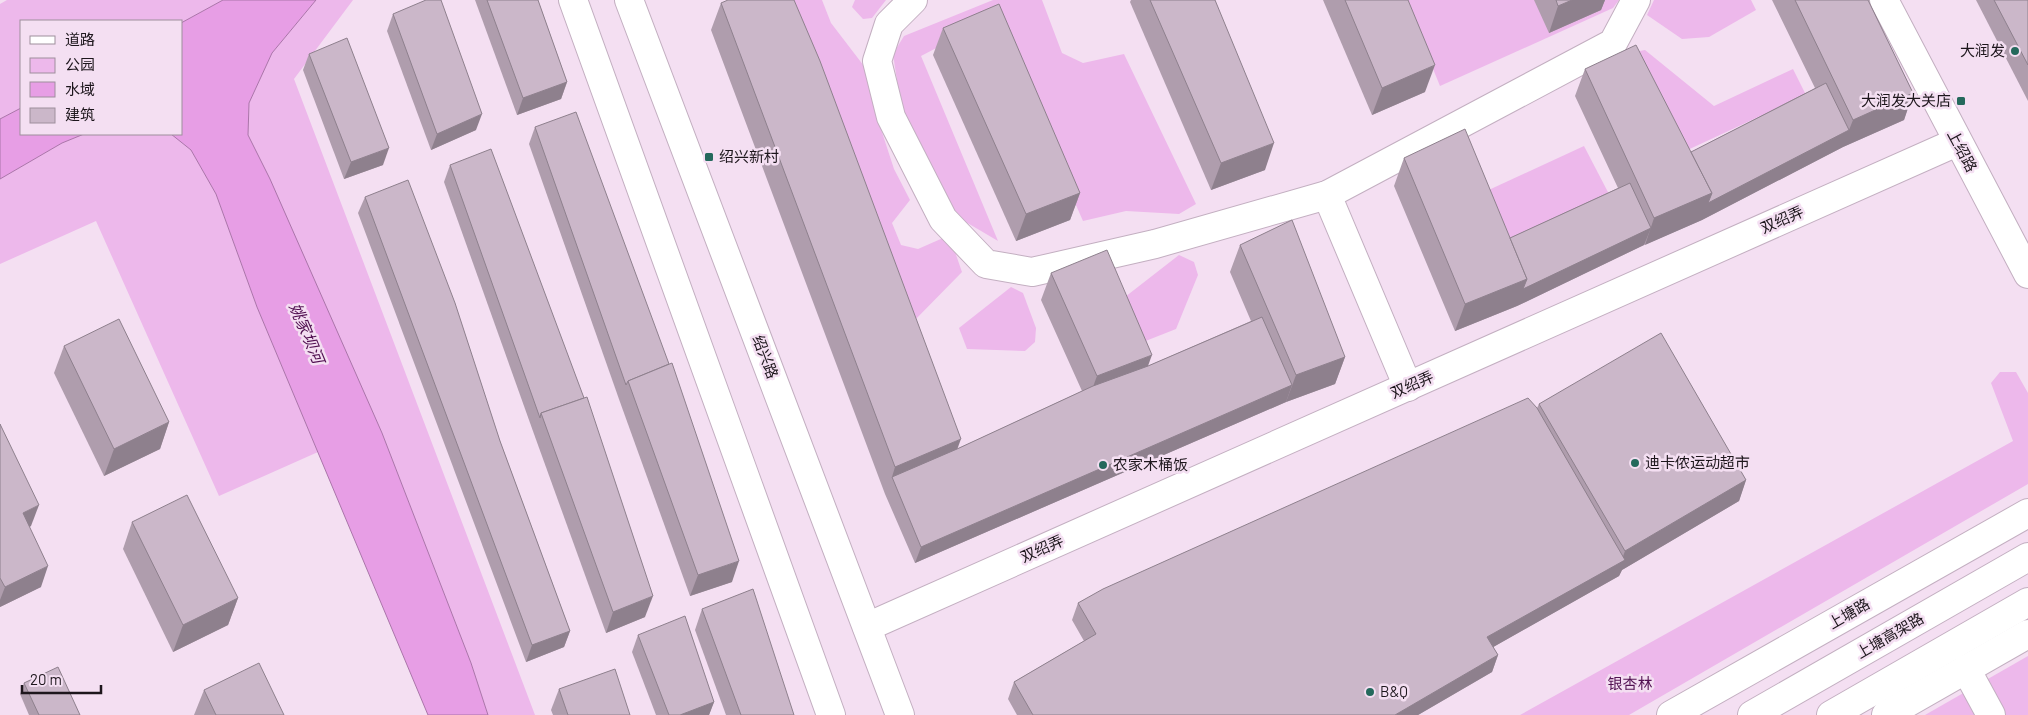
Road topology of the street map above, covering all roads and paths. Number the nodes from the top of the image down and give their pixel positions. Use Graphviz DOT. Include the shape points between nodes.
graph roads {
  1 [pos="573,0"];
  2 [pos="629,0"];
  3 [pos="913,0"];
  4 [pos="1636,0"];
  5 [pos="1884,0"];
  6 [pos="1957,142"];
  7 [pos="1327,196"];
  8 [pos="2028,274"];
  9 [pos="1408,387"];
  10 [pos="2028,513"];
  11 [pos="2028,557"];
  12 [pos="2028,602"];
  13 [pos="868,627"];
  14 [pos="2028,634"];
  15 [pos="1966,669"];
  16 [pos="831,715"];
  17 [pos="900,715"];
  18 [pos="1671,715"];
  19 [pos="1752,715"];
  20 [pos="1831,715"];
  21 [pos="1886,715"];
  22 [pos="1992,715"];
  1 -- 16 [label="main road"];
  2 -- 13 [label="main road, 绍兴路"];
  3 -- 7 [label="main road" via="888,24 877,61 891,117 943,219 986,264 1032,272 1155,244"];
  4 -- 7 [label="main road" via="1613,43"];
  5 -- 6 [label="main road, 上绍路"];
  6 -- 8 [label="main road, 上绍路"];
  6 -- 9 [label="main road, 双绍弄"];
  7 -- 9 [label="main road"];
  9 -- 13 [label="main road, 双绍弄"];
  10 -- 18 [label="main road, 上塘路"];
  11 -- 19 [label="main road, 上塘高架路"];
  12 -- 20 [label="main road"];
  13 -- 17 [label="main road, 绍兴路"];
  14 -- 15 [label="main road"];
  15 -- 21 [label="main road"];
  15 -- 22 [label="main road"];
}
